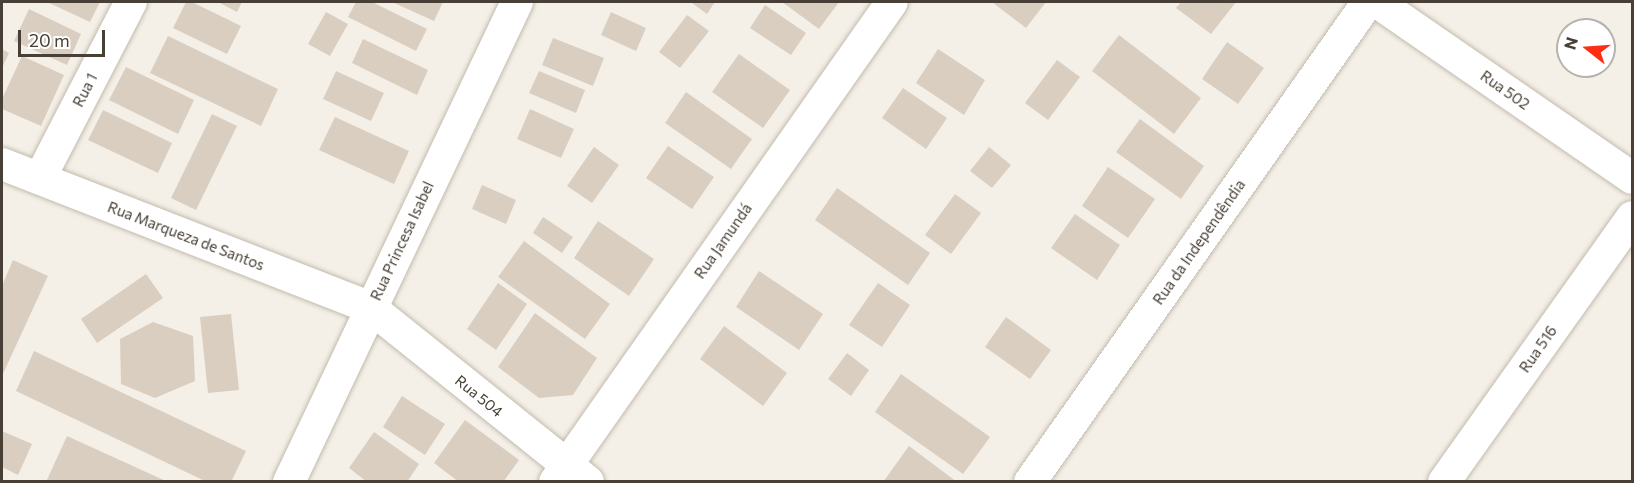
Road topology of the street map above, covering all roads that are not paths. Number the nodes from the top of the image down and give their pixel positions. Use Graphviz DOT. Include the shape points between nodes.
graph roads {
  1 [pos="130,2"];
  2 [pos="516,2"];
  3 [pos="892,2"];
  4 [pos="1368,2"];
  5 [pos="1377,2"];
  6 [pos="2,164"];
  7 [pos="40,178"];
  8 [pos="1632,178"];
  9 [pos="1632,217"];
  10 [pos="370,308"];
  11 [pos="569,476"];
  12 [pos="289,482"];
  13 [pos="1030,482"];
  14 [pos="1444,482"];
  1 -- 7 [label="street, Rua 1"];
  2 -- 10 [label="street, Rua Princesa Isabel"];
  3 -- 11 [label="street, Rua Jamundá"];
  4 -- 13 [label="street, Rua da Independêndia"];
  5 -- 8 [label="street, Rua 502"];
  6 -- 7 [label="street, Rua Marqueza de Santos"];
  7 -- 10 [label="street, Rua Marqueza de Santos"];
  9 -- 14 [label="street, Rua 516"];
  10 -- 11 [label="street, Rua 504"];
  10 -- 12 [label="street, Rua Princesa Isabel"];
}
